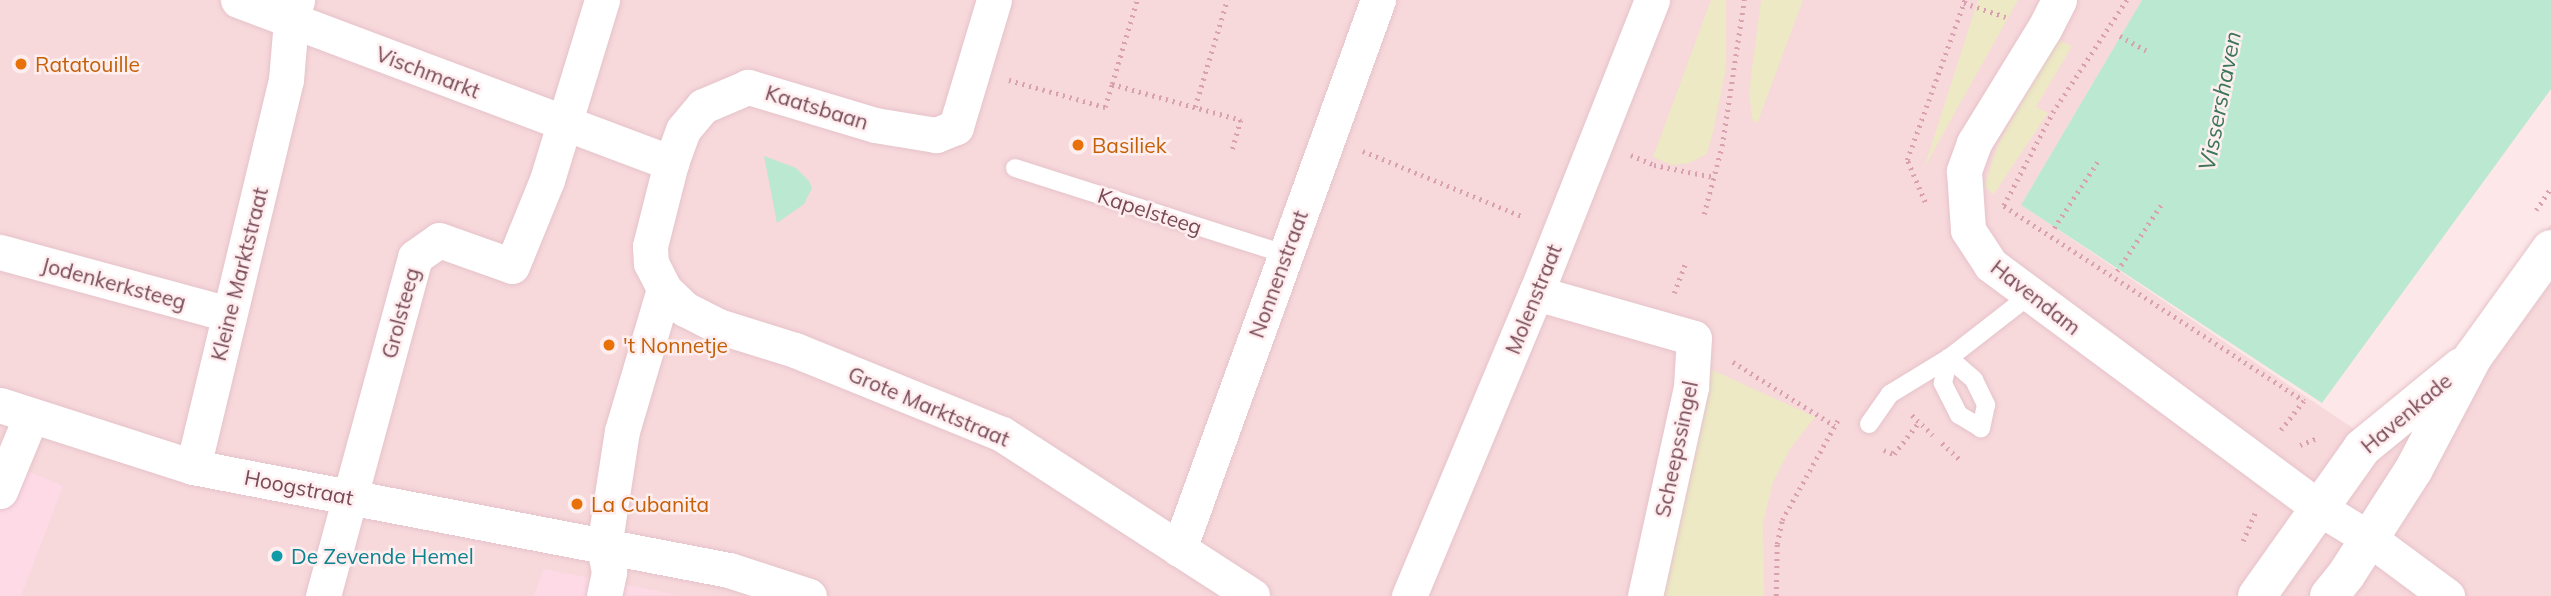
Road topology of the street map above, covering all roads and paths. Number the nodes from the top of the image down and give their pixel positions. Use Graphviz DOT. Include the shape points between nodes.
graph roads {
  1 [pos="238,0"];
  2 [pos="994,0"];
  3 [pos="1137,0"];
  4 [pos="1227,0"];
  5 [pos="1378,0"];
  6 [pos="1652,0"];
  7 [pos="1744,0"];
  8 [pos="1965,0"];
  9 [pos="2059,0"];
  10 [pos="2127,0"];
  11 [pos="294,10"];
  12 [pos="597,15"];
  13 [pos="2120,36"];
  14 [pos="2147,51"];
  15 [pos="975,70"];
  16 [pos="1112,84"];
  17 [pos="1195,107"];
  18 [pos="565,125"];
  19 [pos="1329,137"];
  20 [pos="1232,152"];
  21 [pos="1646,161"];
  22 [pos="2098,161"];
  23 [pos="671,163"];
  24 [pos="1015,168"];
  25 [pos="1714,177"];
  26 [pos="2161,205"];
  27 [pos="1929,213"];
  28 [pos="1703,214"];
  29 [pos="2054,228"];
  30 [pos="1560,232"];
  31 [pos="2551,249"];
  32 [pos="0,252"];
  33 [pos="1285,254"];
  34 [pos="2117,271"];
  35 [pos="664,289"];
  36 [pos="1536,293"];
  37 [pos="2031,295"];
  38 [pos="228,314"];
  39 [pos="1694,338"];
  40 [pos="2473,357"];
  41 [pos="1890,394"];
  42 [pos="15,410"];
  43 [pos="1842,416"];
  44 [pos="1919,422"];
  45 [pos="1869,424"];
  46 [pos="1833,425"];
  47 [pos="1842,430"];
  48 [pos="1882,449"];
  49 [pos="1961,461"];
  50 [pos="193,467"];
  51 [pos="2266,469"];
  52 [pos="0,491"];
  53 [pos="352,497"];
  54 [pos="2319,508"];
  55 [pos="2370,539"];
  56 [pos="604,547"];
  57 [pos="1179,549"];
  58 [pos="2236,554"];
  59 [pos="323,596"];
  60 [pos="604,596"];
  61 [pos="809,596"];
  62 [pos="1252,596"];
  63 [pos="1409,596"];
  64 [pos="1645,596"];
  65 [pos="1776,596"];
  66 [pos="2258,596"];
  67 [pos="2329,596"];
  68 [pos="2447,596"];
  1 -- 11 [label="street, Vischmarkt"];
  2 -- 15 [label="street, Kaatsbaan"];
  3 -- 16 [label="path"];
  4 -- 17 [label="path"];
  5 -- 19 [label="street, Nonnenstraat"];
  6 -- 30 [label="street, Molenstraat"];
  7 -- 25 [label="path"];
  8 -- 27 [label="path" via="1906,160"];
  9 -- 37 [label="street, Havendam" via="1974,143 1964,170 1968,230 1991,265"];
  10 -- 51 [label="path" via="2054,111 2004,206 2304,401"];
  11 -- 18 [label="street, Vischmarkt"];
  11 -- 38 [label="street, Kleine Marktstraat" via="286,80"];
  12 -- 18 [label="street"];
  13 -- 14 [label="path"];
  15 -- 16 [label="path" via="1105,107"];
  15 -- 23 [label="street, Kaatsbaan" via="956,127 936,135 875,125 748,87 703,106 683,130"];
  16 -- 17 [label="path"];
  17 -- 20 [label="path" via="1241,120"];
  18 -- 23 [label="street, Vischmarkt"];
  18 -- 53 [label="street, Grolsteeg" via="512,267 439,240 415,257"];
  19 -- 30 [label="path"];
  19 -- 33 [label="street, Nonnenstraat"];
  21 -- 25 [label="path"];
  22 -- 29 [label="path"];
  23 -- 35 [label="street, Kaatsbaan" via="650,246 651,263"];
  24 -- 33 [label="lane, Kapelsteeg"];
  25 -- 28 [label="path"];
  26 -- 34 [label="path"];
  30 -- 36 [label="street, Molenstraat"];
  31 -- 40 [label="street, Havenkade"];
  32 -- 38 [label="street, Jodenkerksteeg"];
  33 -- 57 [label="street, Nonnenstraat"];
  35 -- 56 [label="street" via="622,431"];
  35 -- 57 [label="street, Grote Marktstraat" via="685,309 718,326 795,350 1002,434"];
  36 -- 39 [label="street"];
  36 -- 63 [label="street, Molenstraat"];
  37 -- 41 [label="lane" via="1949,358"];
  37 -- 51 [label="street, Havendam"];
  38 -- 50 [label="street, Kleine Marktstraat"];
  39 -- 46 [label="path"];
  39 -- 64 [label="street, Scheepssingel" via="1691,387"];
  40 -- 54 [label="street, Havenkade" via="2362,448"];
  40 -- 55 [label="street, Havenkade" via="2414,469"];
  41 -- 44 [label="path"];
  41 -- 45 [label="lane"];
  42 -- 50 [label="street, Hoogstraat"];
  42 -- 52 [label="street"];
  43 -- 46 [label="path"];
  44 -- 48 [label="path" via="1894,454"];
  44 -- 49 [label="path"];
  46 -- 47 [label="path"];
  46 -- 65 [label="path" via="1782,520"];
  50 -- 53 [label="street, Hoogstraat"];
  51 -- 54 [label="street, Havendam"];
  51 -- 58 [label="path" via="2257,506"];
  53 -- 56 [label="street, Hoogstraat"];
  53 -- 59 [label="street"];
  54 -- 55 [label="street, Havendam"];
  54 -- 66 [label="street"];
  55 -- 67 [label="street"];
  55 -- 68 [label="street, Havendam"];
  56 -- 60 [label="street" via="608,572"];
  56 -- 61 [label="street, Hoogstraat" via="729,570"];
  57 -- 62 [label="street, Grote Marktstraat"];
}
